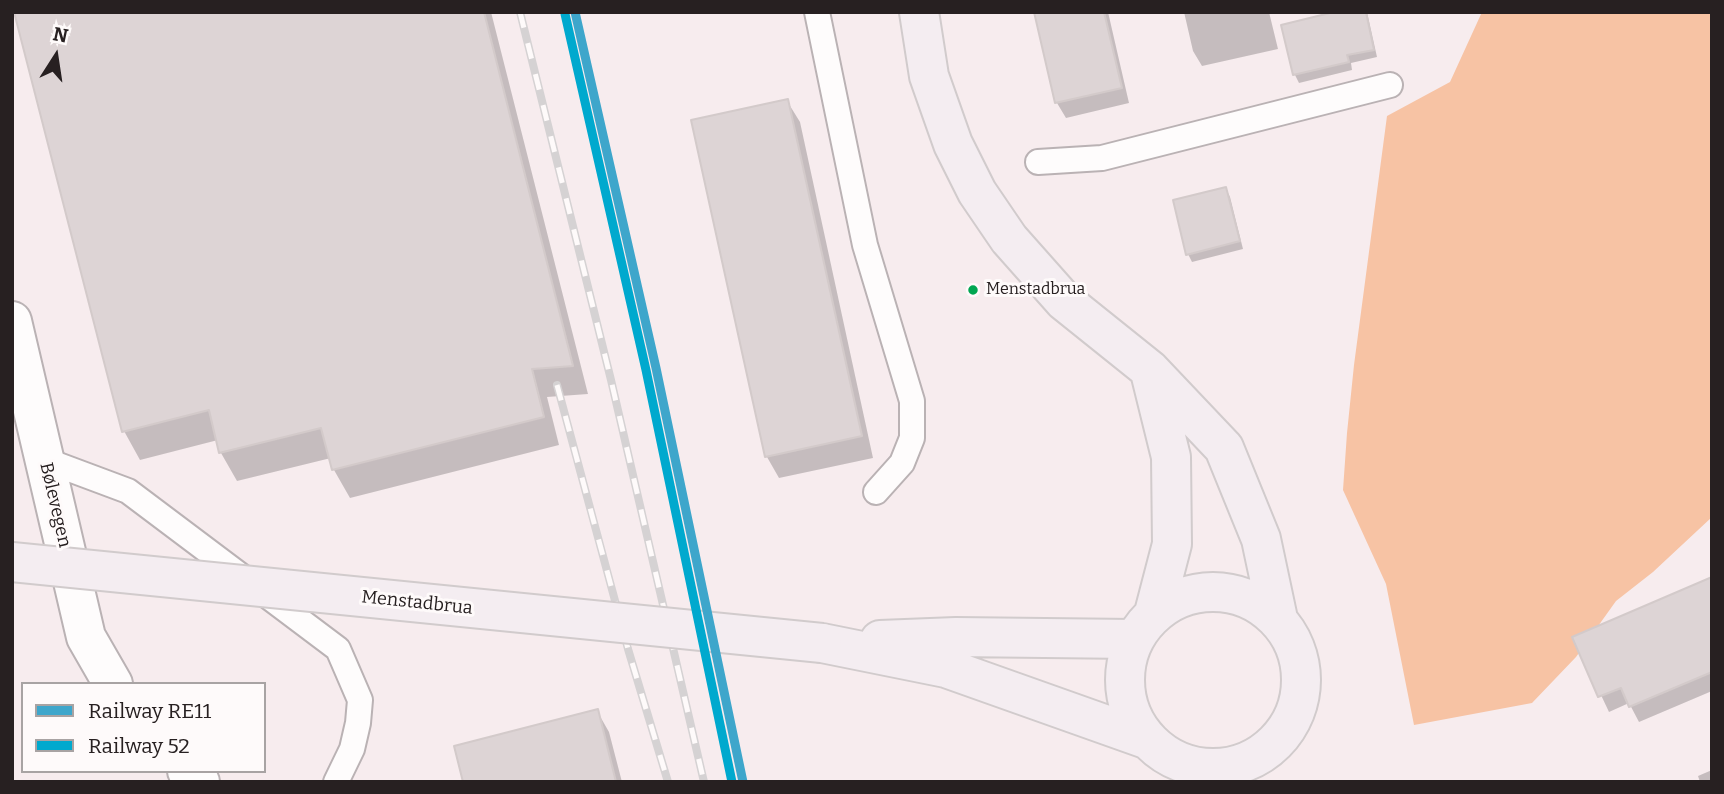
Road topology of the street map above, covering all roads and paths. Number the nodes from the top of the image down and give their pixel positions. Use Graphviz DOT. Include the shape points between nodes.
graph roads {
  1 [pos="817,12"];
  2 [pos="919,12"];
  3 [pos="1390,85"];
  4 [pos="1038,162"];
  5 [pos="12,321"];
  6 [pos="1150,370"];
  7 [pos="45,460"];
  8 [pos="876,492"];
  9 [pos="12,562"];
  10 [pos="1278,619"];
  11 [pos="1143,626"];
  12 [pos="821,643"];
  13 [pos="112,682"];
  14 [pos="1273,746"];
  15 [pos="1165,760"];
  16 [pos="336,782"];
  17 [pos="1264,782"];
  1 -- 8 [label="lane" via="865,245 912,401 912,438 902,463"];
  2 -- 6 [label="main road" via="929,76 953,144 977,192 1009,239 1064,301"];
  3 -- 4 [label="lane" via="1102,158"];
  5 -- 7 [label="street, Bølevegen"];
  6 -- 10 [label="main road" via="1224,448 1261,539"];
  6 -- 11 [label="main road" via="1171,457 1172,544"];
  7 -- 13 [label="street, Bølevegen" via="86,637"];
  7 -- 16 [label="lane" via="128,491 338,649 360,700 352,748"];
  9 -- 12 [label="main road, Menstadbrua, bridge"];
  10 -- 11 [label="main road" via="1250,599 1216,591 1183,596"];
  10 -- 14 [label="main road" via="1296,649 1302,683 1294,717"];
  11 -- 12 [label="main road, Menstadbrua"];
  11 -- 15 [label="main road" via="1124,672 1127,708"];
  12 -- 15 [label="main road, Menstadbrua" via="946,668"];
  14 -- 15 [label="main road" via="1244,764 1211,769"];
  14 -- 17 [label="main road"];
}
